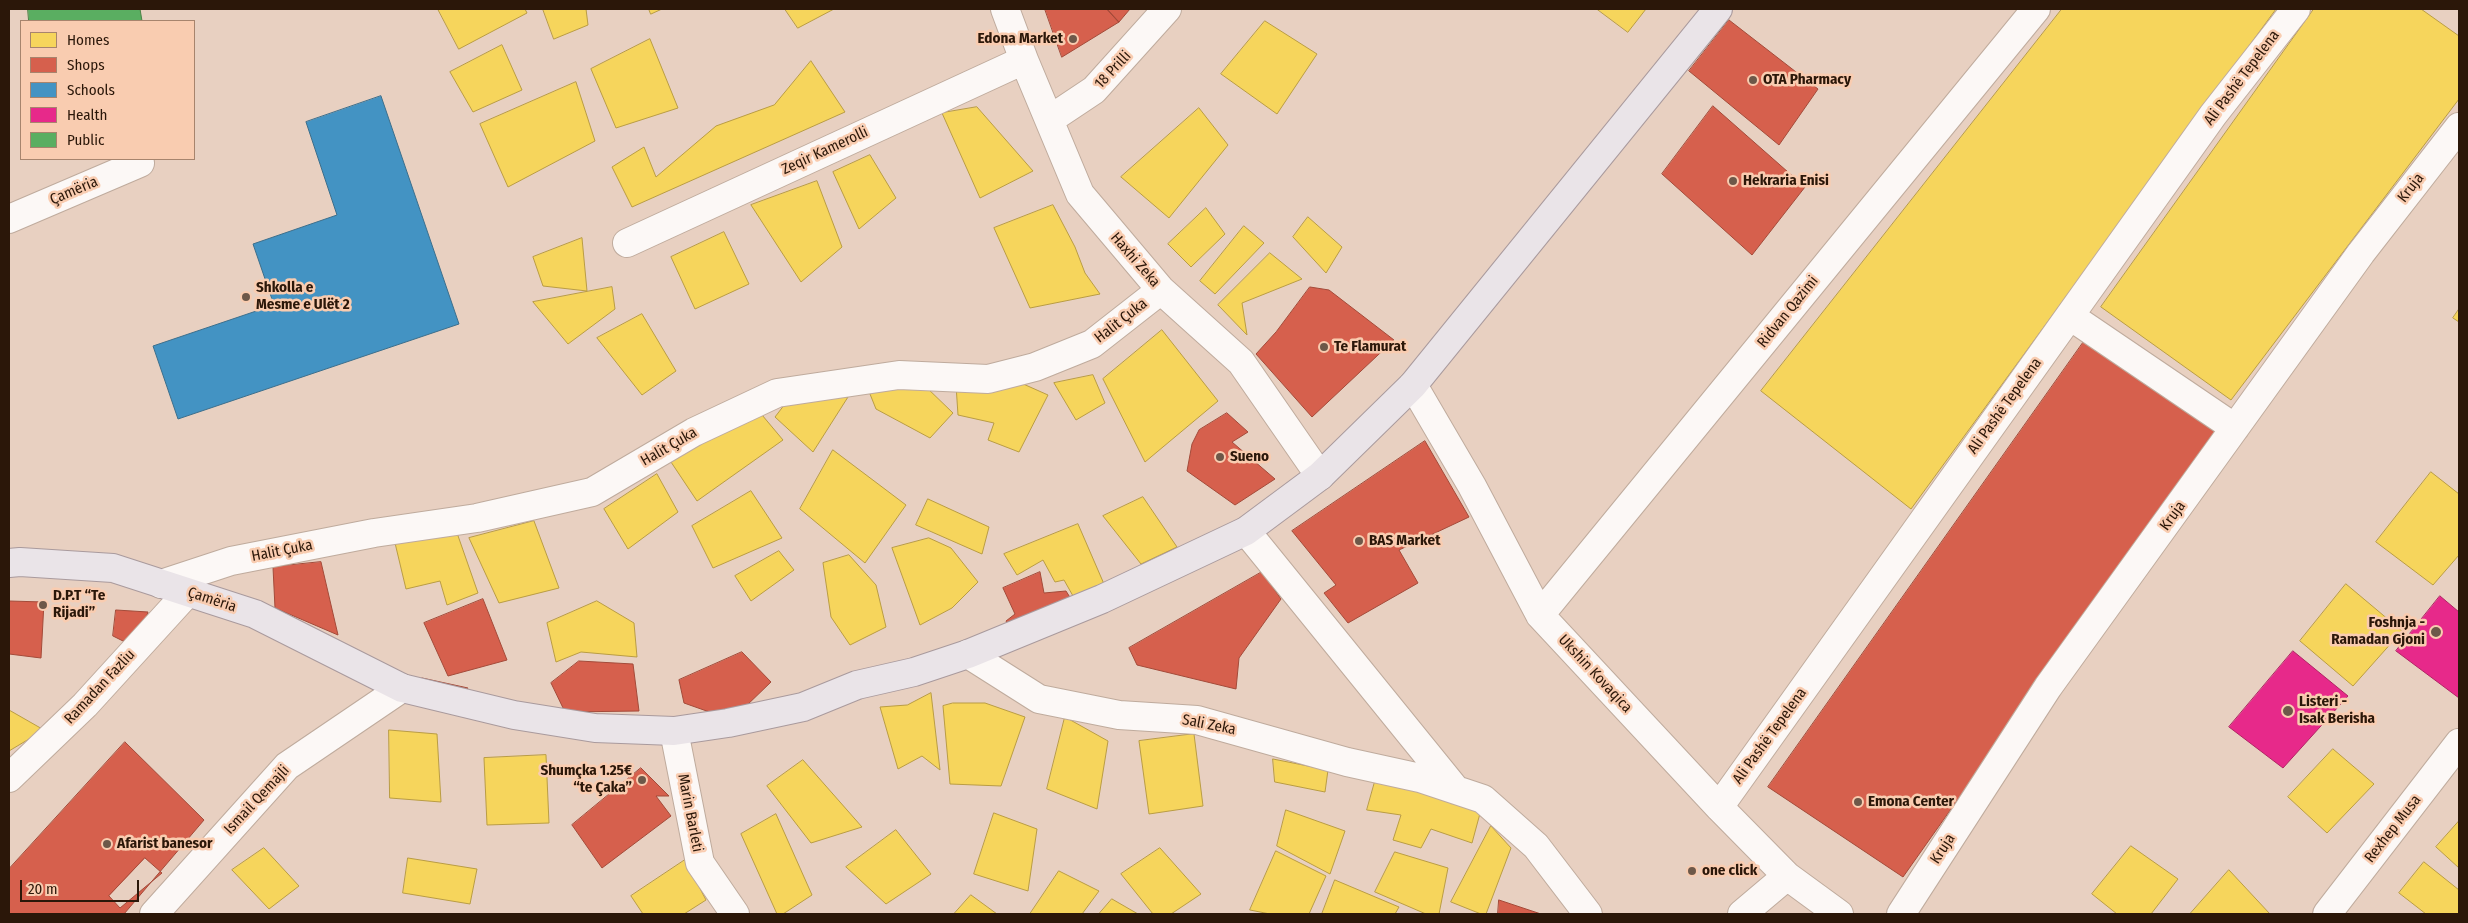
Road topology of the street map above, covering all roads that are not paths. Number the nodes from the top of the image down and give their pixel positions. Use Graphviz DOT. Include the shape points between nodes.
graph roads {
  1 [pos="1005,9"];
  2 [pos="1167,9"];
  3 [pos="1718,9"];
  4 [pos="2036,9"];
  5 [pos="2296,9"];
  6 [pos="1024,60"];
  7 [pos="1048,120"];
  8 [pos="2459,127"];
  9 [pos="140,163"];
  10 [pos="9,219"];
  11 [pos="627,243"];
  12 [pos="1161,290"];
  13 [pos="2070,316"];
  14 [pos="1414,385"];
  15 [pos="2235,428"];
  16 [pos="1320,476"];
  17 [pos="1246,531"];
  18 [pos="9,563"];
  19 [pos="161,584"];
  20 [pos="188,592"];
  21 [pos="1540,615"];
  22 [pos="968,654"];
  23 [pos="402,688"];
  24 [pos="674,731"];
  25 [pos="2459,743"];
  26 [pos="9,778"];
  27 [pos="1456,790"];
  28 [pos="1719,807"];
  29 [pos="1787,876"];
  30 [pos="154,914"];
  31 [pos="735,914"];
  32 [pos="1588,914"];
  33 [pos="1742,914"];
  34 [pos="1839,914"];
  35 [pos="1900,914"];
  36 [pos="2327,914"];
  1 -- 6 [label="street, Haxhi Zeka"];
  2 -- 7 [label="street, 18 Prilli" via="1094,90"];
  3 -- 14 [label="main road, Çamëria"];
  4 -- 21 [label="street, Ridvan Qazimi"];
  5 -- 13 [label="street, Ali Pashë Tepelena" via="2214,115"];
  6 -- 7 [label="street, Haxhi Zeka"];
  6 -- 11 [label="street, Zeqir Kamerolli"];
  7 -- 12 [label="street, Haxhi Zeka" via="1080,194"];
  8 -- 15 [label="street, Kruja" via="2361,253"];
  9 -- 10 [label="street, Çamëria"];
  12 -- 16 [label="street, Haxhi Zeka" via="1241,362"];
  12 -- 19 [label="street, Halit Çuka" via="1092,344 1035,368 988,379 899,375 777,393 694,432 592,492 477,518 374,533 232,561"];
  13 -- 15 [label="street"];
  13 -- 28 [label="street, Ali Pashë Tepelena"];
  14 -- 16 [label="main road, Çamëria"];
  14 -- 21 [label="street, Ukshin Kovaqica"];
  15 -- 35 [label="street, Kruja" via="2048,687"];
  16 -- 17 [label="main road, Çamëria"];
  17 -- 22 [label="main road, Çamëria" via="1102,599"];
  17 -- 27 [label="street"];
  18 -- 19 [label="main road, Çamëria" via="113,568"];
  19 -- 20 [label="main road, Çamëria"];
  20 -- 23 [label="main road, Çamëria" via="255,614"];
  20 -- 26 [label="street, Ramadan Fazliu" via="85,705"];
  21 -- 28 [label="street, Ukshin Kovaqica"];
  22 -- 24 [label="main road, Çamëria" via="914,672 857,685 803,707"];
  22 -- 27 [label="street, Sali Zeka" via="1039,700 1119,715 1197,720"];
  23 -- 24 [label="main road, Çamëria" via="514,715 595,728"];
  23 -- 30 [label="street, Ismail Qemajli" via="287,766"];
  24 -- 31 [label="street, Marin Barleti" via="700,863"];
  25 -- 36 [label="street, Rexhep Musa"];
  27 -- 32 [label="street, Sali Zeka" via="1483,799 1536,846"];
  28 -- 29 [label="street, Ukshin Kovaqica"];
  29 -- 33 [label="street"];
  29 -- 34 [label="street, Ukshin Kovaqica"];
}
